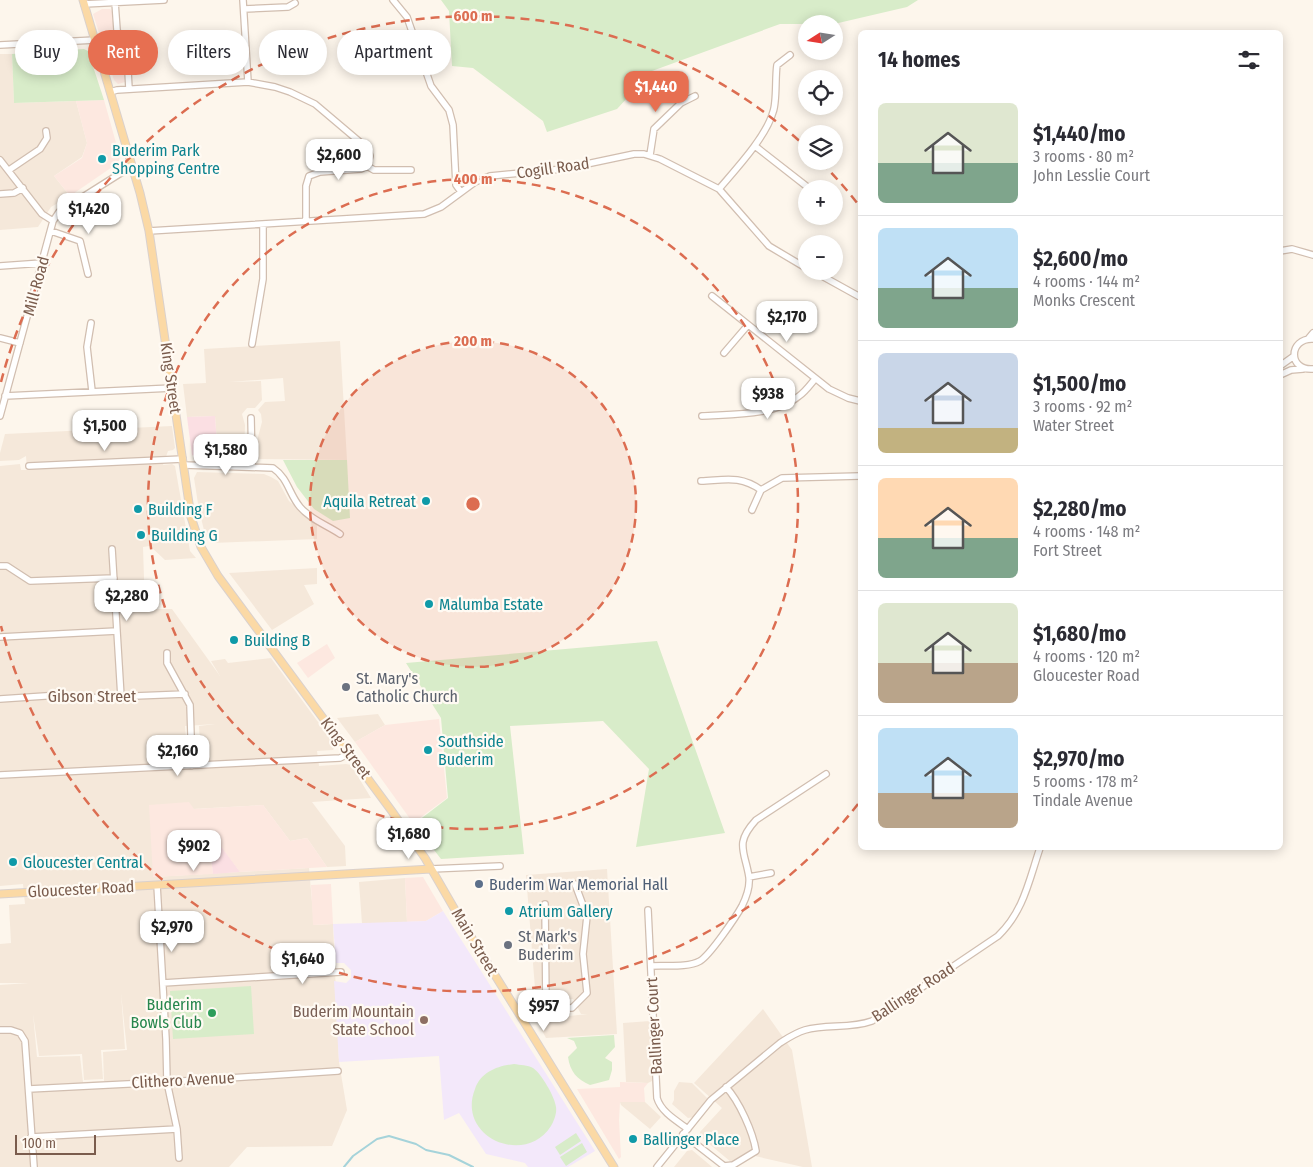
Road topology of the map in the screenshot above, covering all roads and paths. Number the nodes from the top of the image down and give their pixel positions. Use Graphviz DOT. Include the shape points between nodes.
graph roads {
  1 [pos="164,0"];
  2 [pos="243,0"];
  3 [pos="393,0"];
  4 [pos="83,2"];
  5 [pos="115,2"];
  6 [pos="295,3"];
  7 [pos="244,9"];
  8 [pos="92,30"];
  9 [pos="88,40"];
  10 [pos="0,45"];
  11 [pos="790,55"];
  12 [pos="105,75"];
  13 [pos="248,82"];
  14 [pos="129,90"];
  15 [pos="110,92"];
  16 [pos="696,96"];
  17 [pos="46,131"];
  18 [pos="755,146"];
  19 [pos="650,155"];
  20 [pos="0,160"];
  21 [pos="132,166"];
  22 [pos="367,166"];
  23 [pos="9,170"];
  24 [pos="411,170"];
  25 [pos="798,180"];
  26 [pos="23,188"];
  27 [pos="720,189"];
  28 [pos="461,192"];
  29 [pos="0,194"];
  30 [pos="54,221"];
  31 [pos="306,221"];
  32 [pos="263,224"];
  33 [pos="51,231"];
  34 [pos="149,231"];
  35 [pos="1283,250"];
  36 [pos="1313,256"];
  37 [pos="42,263"];
  38 [pos="798,263"];
  39 [pos="0,266"];
  40 [pos="88,274"];
  41 [pos="829,280"];
  42 [pos="712,296"];
  43 [pos="858,296"];
  44 [pos="92,323"];
  45 [pos="748,325"];
  46 [pos="1313,333"];
  47 [pos="0,338"];
  48 [pos="1310,339"];
  49 [pos="20,343"];
  50 [pos="252,344"];
  51 [pos="724,353"];
  52 [pos="1294,356"];
  53 [pos="1283,364"];
  54 [pos="1310,369"];
  55 [pos="1283,374"];
  56 [pos="815,379"];
  57 [pos="172,388"];
  58 [pos="92,391"];
  59 [pos="6,396"];
  60 [pos="858,400"];
  61 [pos="0,416"];
  62 [pos="702,416"];
  63 [pos="251,418"];
  64 [pos="183,462"];
  65 [pos="29,466"];
  66 [pos="252,466"];
  67 [pos="858,476"];
  68 [pos="701,482"];
  69 [pos="761,490"];
  70 [pos="752,510"];
  71 [pos="340,534"];
  72 [pos="112,548"];
  73 [pos="0,566"];
  74 [pos="114,578"];
  75 [pos="117,631"];
  76 [pos="0,637"];
  77 [pos="167,653"];
  78 [pos="184,694"];
  79 [pos="121,697"];
  80 [pos="0,699"];
  81 [pos="350,754"];
  82 [pos="192,766"];
  83 [pos="826,774"];
  84 [pos="0,775"];
  85 [pos="1039,850"];
  86 [pos="500,866"];
  87 [pos="431,870"];
  88 [pos="771,873"];
  89 [pos="749,877"];
  90 [pos="575,884"];
  91 [pos="157,885"];
  92 [pos="0,894"];
  93 [pos="544,904"];
  94 [pos="648,910"];
  95 [pos="651,966"];
  96 [pos="341,972"];
  97 [pos="163,983"];
  98 [pos="546,1007"];
  99 [pos="524,1021"];
  100 [pos="0,1030"];
  101 [pos="338,1070"];
  102 [pos="167,1082"];
  103 [pos="726,1087"];
  104 [pos="29,1089"];
  105 [pos="177,1129"];
  106 [pos="686,1132"];
  107 [pos="31,1136"];
  108 [pos="179,1158"];
  109 [pos="34,1167"];
  110 [pos="614,1167"];
  111 [pos="657,1167"];
  1 -- 5 [label="street"];
  2 -- 7 [label="street"];
  3 -- 28 [label="street" via="407,16 432,86 449,110 453,125 456,185"];
  4 -- 5 [label="street"];
  4 -- 8 [label="main road, King Street"];
  5 -- 14 [label="street" via="117,30 127,54"];
  6 -- 7 [label="street" via="288,7"];
  7 -- 13 [label="street"];
  9 -- 10 [label="street"];
  11 -- 18 [label="street" via="777,66 774,112"];
  12 -- 15 [label="main road, King Street"];
  13 -- 14 [label="street"];
  13 -- 22 [label="street" via="290,92 315,104 367,148 370,156"];
  14 -- 15 [label="street"];
  15 -- 21 [label="main road, King Street"];
  16 -- 19 [label="street" via="681,103 654,129"];
  17 -- 23 [label="street" via="47,138 40,149"];
  18 -- 25 [label="street"];
  18 -- 27 [label="street"];
  19 -- 27 [label="street, Cogill Road"];
  19 -- 28 [label="street, Cogill Road" via="634,154 564,169 490,176"];
  20 -- 23 [label="street"];
  21 -- 30 [label="street, Mill Road" via="59,212"];
  21 -- 34 [label="main road, King Street"];
  22 -- 24 [label="street" via="374,170"];
  22 -- 31 [label="street" via="309,176"];
  23 -- 26 [label="street"];
  26 -- 29 [label="street" via="14,193"];
  26 -- 30 [label="street" via="42,214"];
  27 -- 38 [label="street, Cogill Road" via="769,246"];
  28 -- 31 [label="street, Cogill Road" via="441,208 424,214"];
  30 -- 33 [label="street, Mill Road"];
  31 -- 32 [label="street, Cogill Road"];
  32 -- 34 [label="street, Cogill Road"];
  32 -- 50 [label="street" via="264,279"];
  33 -- 37 [label="street, Mill Road"];
  33 -- 40 [label="street" via="80,241"];
  34 -- 57 [label="main road, King Street"];
  35 -- 36 [label="street" via="1292,249"];
  37 -- 39 [label="street"];
  37 -- 49 [label="street, Mill Road"];
  41 -- 43 [label="street"];
  42 -- 45 [label="street"];
  44 -- 58 [label="street" via="87,347"];
  45 -- 51 [label="street"];
  45 -- 56 [label="street"];
  46 -- 48 [label="street"];
  47 -- 49 [label="street"];
  48 -- 52 [label="street" via="1299,343"];
  49 -- 59 [label="street, Mill Road"];
  52 -- 53 [label="street"];
  52 -- 54 [label="street" via="1300,366"];
  54 -- 55 [label="street"];
  56 -- 60 [label="street" via="839,395"];
  56 -- 62 [label="street" via="791,402 770,410"];
  57 -- 58 [label="street"];
  57 -- 64 [label="main road, King Street"];
  58 -- 59 [label="street"];
  59 -- 61 [label="street, Mill Road"];
  63 -- 66 [label="street"];
  64 -- 65 [label="street"];
  64 -- 66 [label="street"];
  64 -- 81 [label="main road, King Street" via="191,517 206,558"];
  66 -- 71 [label="street" via="278,471 304,512"];
  67 -- 69 [label="street" via="782,478"];
  68 -- 69 [label="street" via="746,480"];
  69 -- 70 [label="street"];
  72 -- 74 [label="street"];
  73 -- 74 [label="street" via="7,566 30,580"];
  74 -- 75 [label="street"];
  75 -- 76 [label="street"];
  75 -- 79 [label="street"];
  77 -- 78 [label="street" via="167,663"];
  78 -- 79 [label="street, Gibson Street"];
  78 -- 82 [label="street" via="190,705"];
  79 -- 80 [label="street, Gibson Street" via="60,695"];
  81 -- 82 [label="street" via="340,758"];
  81 -- 87 [label="main road, King Street"];
  82 -- 84 [label="street"];
  83 -- 89 [label="street" via="750,826 742,849"];
  85 -- 103 [label="street, Ballinger Road" via="1022,902 1010,925 998,936 872,1021 805,1030 790,1036"];
  86 -- 87 [label="street"];
  87 -- 91 [label="main road, Gloucester Road"];
  87 -- 99 [label="main road, Main Street"];
  88 -- 89 [label="street"];
  89 -- 95 [label="street" via="742,906 708,953 691,964"];
  90 -- 98 [label="street" via="587,916 582,954 587,993 572,1008"];
  91 -- 92 [label="main road, Gloucester Road"];
  91 -- 97 [label="street"];
  93 -- 98 [label="street"];
  94 -- 95 [label="street, Ballinger Court"];
  95 -- 106 [label="street, Ballinger Court" via="659,1105"];
  96 -- 97 [label="street"];
  97 -- 102 [label="street"];
  98 -- 99 [label="street"];
  99 -- 110 [label="main road, Main Street"];
  100 -- 104 [label="street" via="20,1033 25,1041"];
  101 -- 102 [label="street, Clithero Avenue"];
  102 -- 104 [label="street, Clithero Avenue"];
  102 -- 105 [label="street"];
  103 -- 106 [label="street, Ballinger Road" via="711,1100"];
  103 -- 106 [label="street, Ballinger Court" via="733,1095 756,1151 733,1165 724,1166"];
  104 -- 107 [label="street"];
  105 -- 107 [label="street"];
  105 -- 108 [label="street"];
  106 -- 111 [label="street, Ballinger Road"];
  107 -- 109 [label="street"];
}
